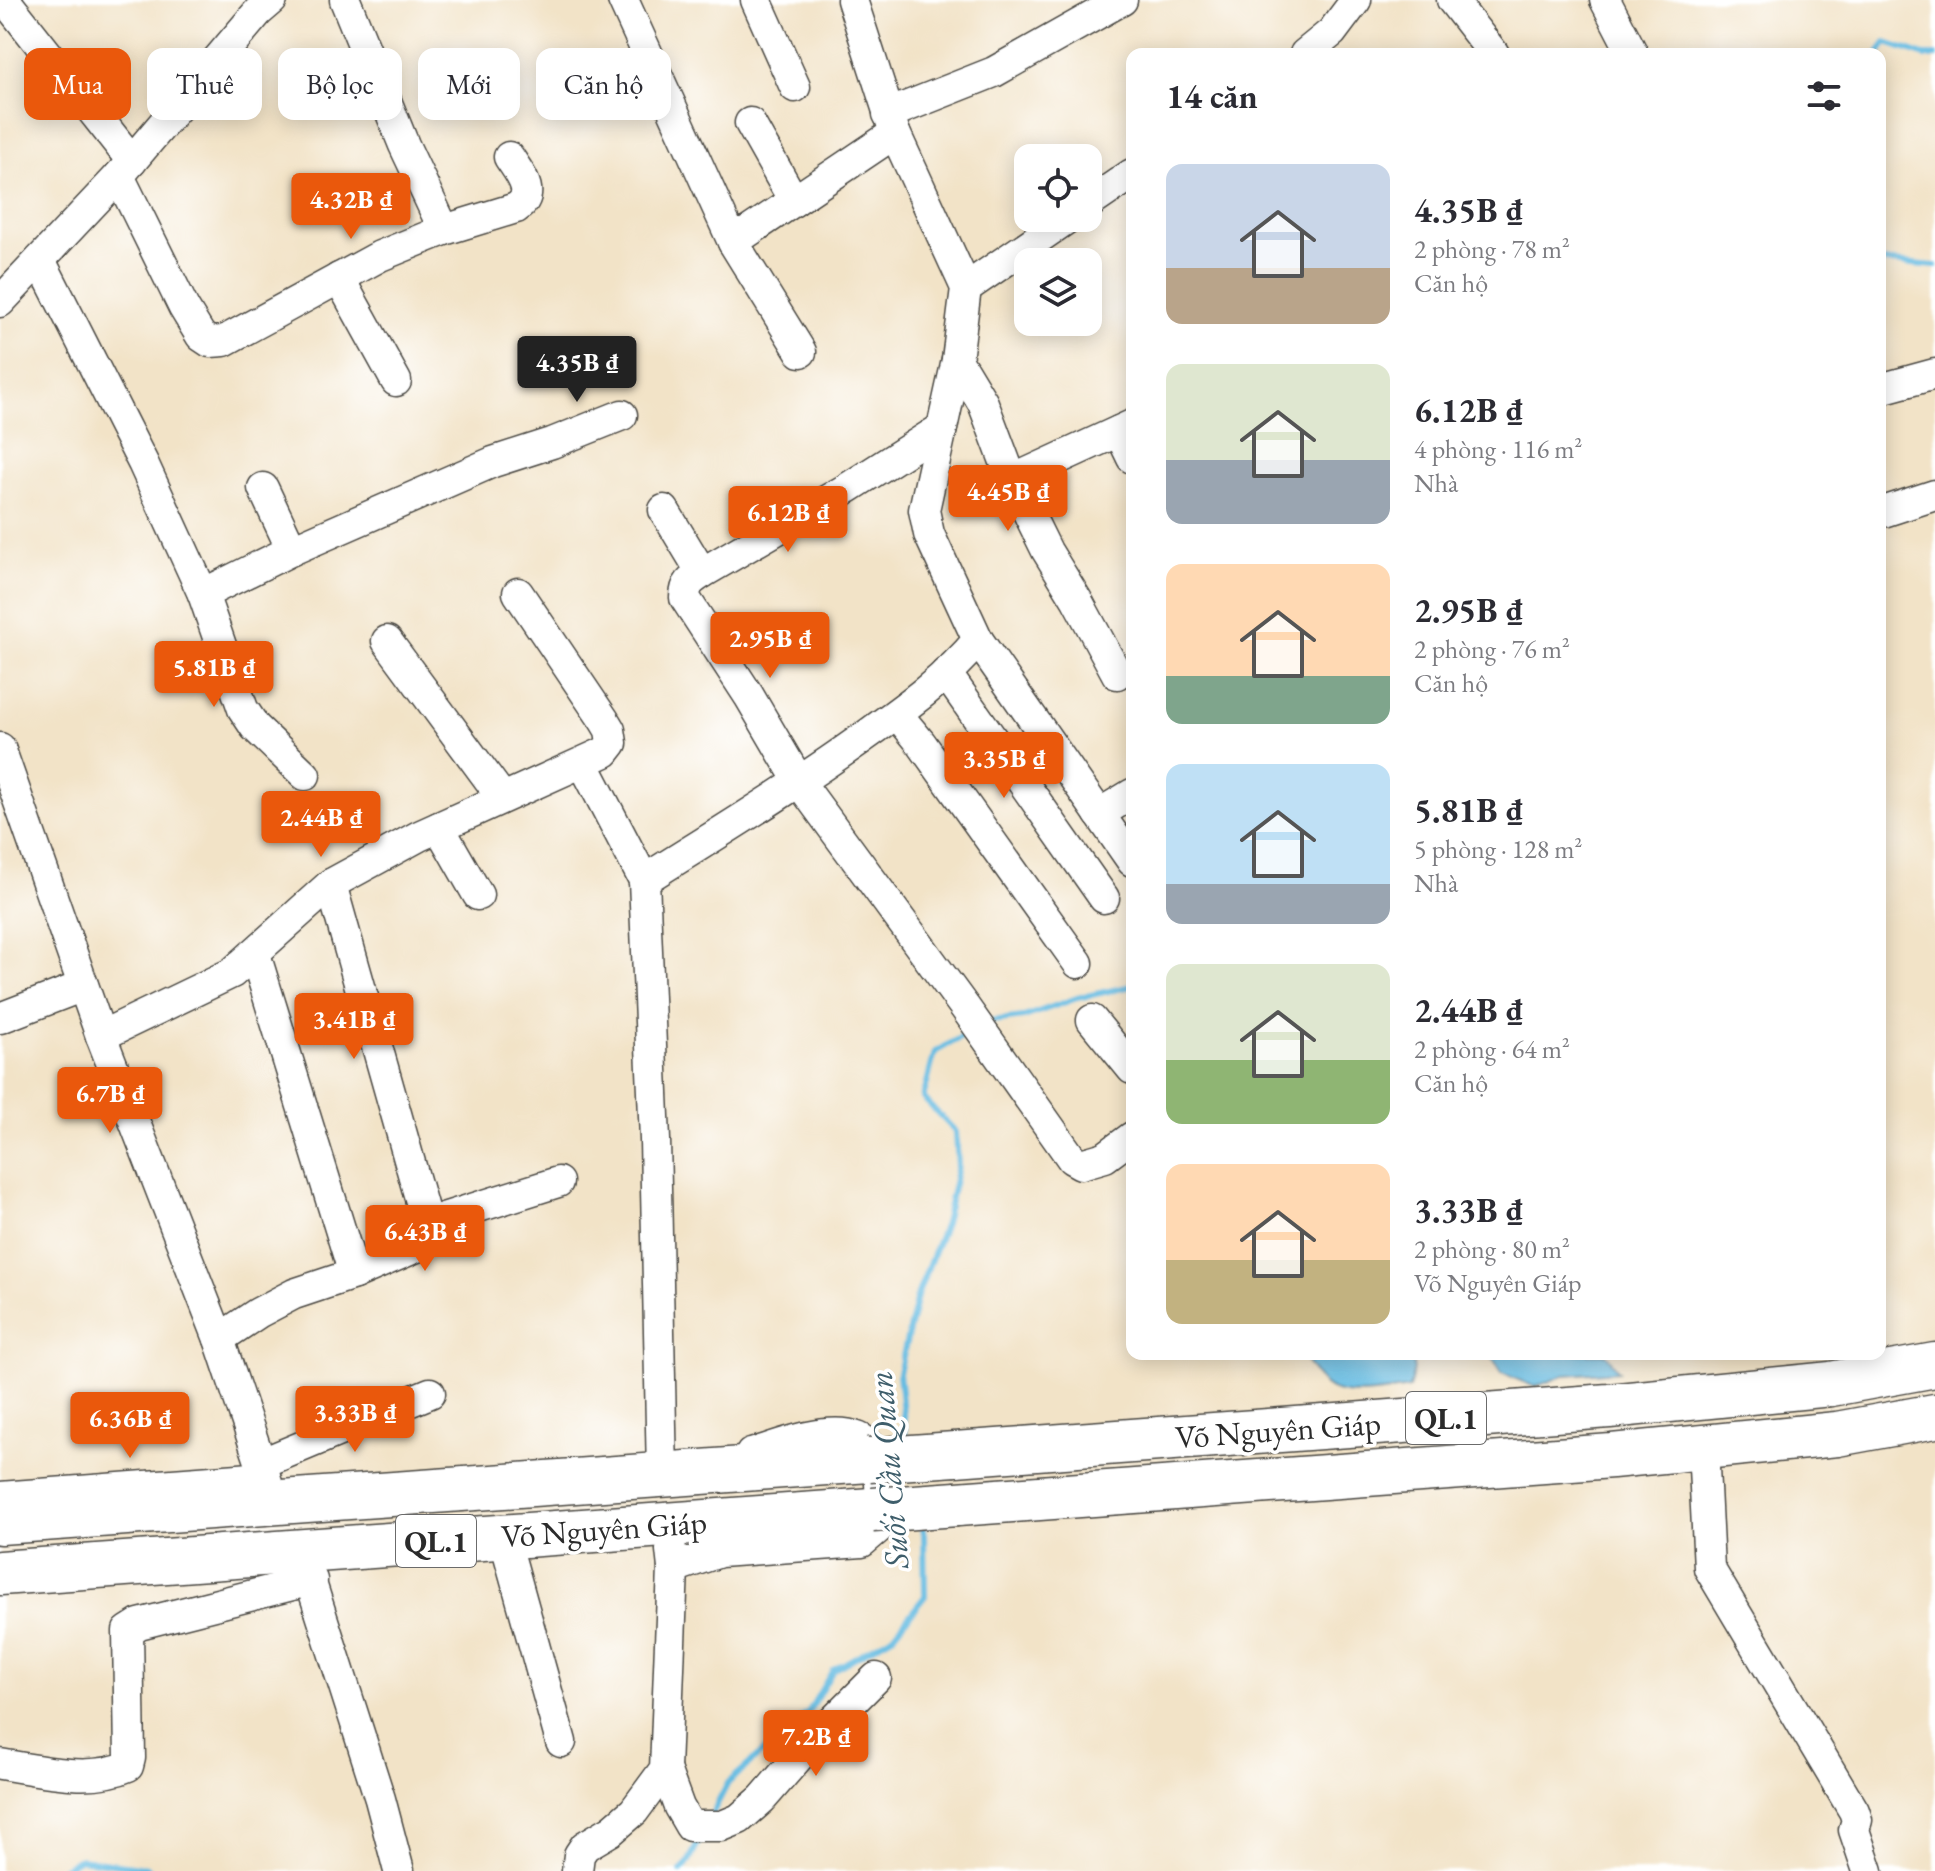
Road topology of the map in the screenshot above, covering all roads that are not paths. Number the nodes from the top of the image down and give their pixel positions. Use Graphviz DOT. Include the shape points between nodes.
graph roads {
  1 [pos="5,0"];
  2 [pos="272,0"];
  3 [pos="345,0"];
  4 [pos="623,0"];
  5 [pos="756,0"];
  6 [pos="852,0"];
  7 [pos="1122,0"];
  8 [pos="1356,0"];
  9 [pos="1452,0"];
  10 [pos="1605,0"];
  11 [pos="1315,48"];
  12 [pos="1489,48"];
  13 [pos="1630,48"];
  14 [pos="795,87"];
  15 [pos="750,123"];
  16 [pos="891,123"];
  17 [pos="509,157"];
  18 [pos="125,169"];
  19 [pos="1126,178"];
  20 [pos="1102,194"];
  21 [pos="794,201"];
  22 [pos="444,230"];
  23 [pos="1048,232"];
  24 [pos="733,242"];
  25 [pos="40,260"];
  26 [pos="339,278"];
  27 [pos="966,288"];
  28 [pos="0,302"];
  29 [pos="801,352"];
  30 [pos="957,360"];
  31 [pos="1935,374"];
  32 [pos="396,381"];
  33 [pos="1886,387"];
  34 [pos="622,415"];
  35 [pos="942,428"];
  36 [pos="1125,428"];
  37 [pos="1012,480"];
  38 [pos="263,488"];
  39 [pos="1935,495"];
  40 [pos="664,510"];
  41 [pos="1886,511"];
  42 [pos="292,550"];
  43 [pos="702,573"];
  44 [pos="518,593"];
  45 [pos="203,594"];
  46 [pos="978,640"];
  47 [pos="387,641"];
  48 [pos="946,673"];
  49 [pos="1117,674"];
  50 [pos="897,714"];
  51 [pos="0,748"];
  52 [pos="583,763"];
  53 [pos="305,775"];
  54 [pos="800,783"];
  55 [pos="502,797"];
  56 [pos="1126,798"];
  57 [pos="1099,814"];
  58 [pos="439,827"];
  59 [pos="1126,852"];
  60 [pos="644,880"];
  61 [pos="331,884"];
  62 [pos="478,895"];
  63 [pos="1104,898"];
  64 [pos="255,954"];
  65 [pos="1078,963"];
  66 [pos="83,986"];
  67 [pos="0,1018"];
  68 [pos="1092,1020"];
  69 [pos="101,1036"];
  70 [pos="1126,1062"];
  71 [pos="1126,1141"];
  72 [pos="558,1182"];
  73 [pos="427,1223"];
  74 [pos="354,1274"];
  75 [pos="219,1339"];
  76 [pos="1935,1365"];
  77 [pos="430,1393"];
  78 [pos="1935,1416"];
  79 [pos="1703,1447"];
  80 [pos="661,1470"];
  81 [pos="266,1481"];
  82 [pos="0,1497"];
  83 [pos="0,1522"];
  84 [pos="669,1524"];
  85 [pos="504,1537"];
  86 [pos="306,1566"];
  87 [pos="673,1568"];
  88 [pos="2,1574"];
  89 [pos="876,1678"];
  90 [pos="561,1742"];
  91 [pos="0,1764"];
  92 [pos="665,1769"];
  93 [pos="399,1871"];
  94 [pos="577,1871"];
  95 [pos="1868,1871"];
  1 -- 18 [label="street"];
  2 -- 18 [label="street"];
  3 -- 22 [label="street"];
  4 -- 24 [label="street"];
  5 -- 14 [label="street"];
  6 -- 16 [label="street"];
  7 -- 16 [label="street"];
  8 -- 11 [label="street"];
  9 -- 12 [label="street"];
  10 -- 13 [label="street"];
  15 -- 21 [label="street"];
  16 -- 21 [label="street"];
  16 -- 27 [label="street"];
  17 -- 22 [label="street" via="526,186 523,203"];
  18 -- 25 [label="street"];
  18 -- 26 [label="street" via="184,308 210,342 224,341"];
  19 -- 20 [label="street"];
  21 -- 24 [label="street"];
  22 -- 26 [label="street"];
  23 -- 27 [label="street"];
  24 -- 29 [label="street"];
  25 -- 28 [label="street"];
  25 -- 45 [label="street"];
  26 -- 32 [label="street"];
  27 -- 30 [label="street"];
  30 -- 35 [label="street"];
  30 -- 37 [label="street" via="983,403"];
  31 -- 33 [label="street"];
  34 -- 42 [label="street" via="493,462"];
  35 -- 43 [label="street"];
  35 -- 46 [label="street" via="924,510 929,534"];
  36 -- 37 [label="street"];
  37 -- 49 [label="street"];
  38 -- 42 [label="street"];
  39 -- 41 [label="street"];
  40 -- 43 [label="street"];
  42 -- 45 [label="street"];
  43 -- 54 [label="street" via="689,582 685,598"];
  44 -- 52 [label="street" via="610,730 612,743 605,752"];
  45 -- 53 [label="street" via="243,709"];
  46 -- 48 [label="street"];
  46 -- 57 [label="street"];
  47 -- 55 [label="street"];
  48 -- 50 [label="street"];
  48 -- 63 [label="street"];
  50 -- 54 [label="street"];
  50 -- 65 [label="street"];
  51 -- 66 [label="street"];
  52 -- 55 [label="street"];
  52 -- 60 [label="street"];
  54 -- 60 [label="street"];
  54 -- 71 [label="street" via="1072,1159 1081,1164 1105,1157"];
  55 -- 58 [label="street"];
  56 -- 57 [label="street"];
  57 -- 59 [label="street"];
  58 -- 61 [label="street"];
  58 -- 62 [label="street"];
  60 -- 80 [label="street"];
  61 -- 64 [label="street"];
  61 -- 73 [label="street"];
  64 -- 69 [label="street" via="232,973"];
  64 -- 74 [label="street"];
  66 -- 67 [label="street"];
  66 -- 69 [label="street"];
  68 -- 70 [label="street"];
  69 -- 75 [label="street"];
  72 -- 73 [label="street"];
  73 -- 74 [label="street" via="428,1238 421,1245"];
  74 -- 75 [label="street" via="294,1294"];
  75 -- 81 [label="street"];
  76 -- 80 [label="highway, Võ Nguyên Giáp / QL.1, bridge" via="1831,1384 1609,1406 869,1460"];
  77 -- 81 [label="street"];
  78 -- 79 [label="highway, Võ Nguyên Giáp / QL.1" via="1837,1434"];
  79 -- 84 [label="highway, Võ Nguyên Giáp / QL.1, bridge"];
  79 -- 95 [label="street" via="1709,1568 1854,1811 1854,1830"];
  80 -- 81 [label="highway, Võ Nguyên Giáp / QL.1"];
  80 -- 87 [label="street" via="834,1433 862,1438 877,1460 882,1525 862,1542 720,1552"];
  81 -- 82 [label="street"];
  81 -- 83 [label="highway, Võ Nguyên Giáp / QL.1"];
  84 -- 85 [label="highway, Võ Nguyên Giáp / QL.1"];
  84 -- 87 [label="street"];
  85 -- 86 [label="highway, Võ Nguyên Giáp / QL.1"];
  85 -- 90 [label="street"];
  86 -- 88 [label="highway, Võ Nguyên Giáp / QL.1"];
  86 -- 91 [label="street" via="128,1631 128,1766 95,1773"];
  86 -- 93 [label="street"];
  87 -- 92 [label="street"];
  89 -- 92 [label="street" via="739,1819 722,1826 690,1826"];
  92 -- 94 [label="street" via="634,1811 585,1846"];
}
